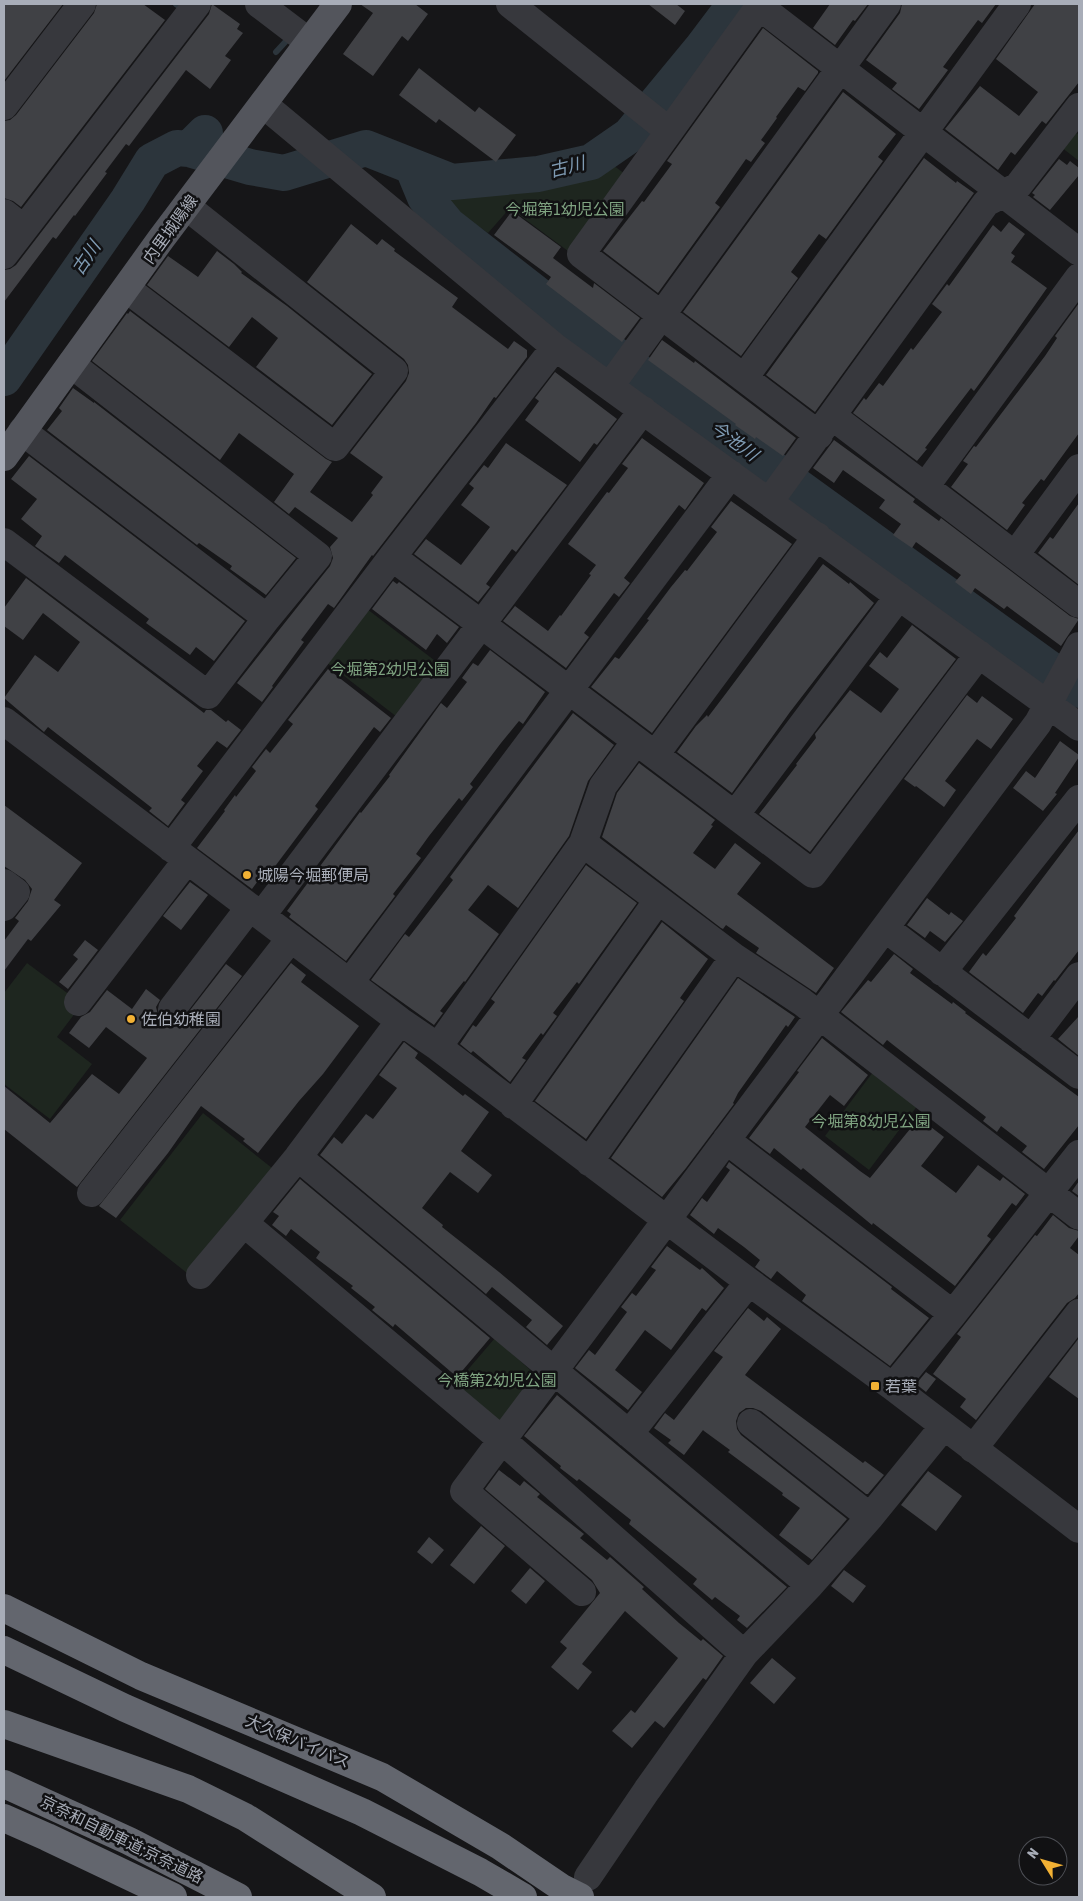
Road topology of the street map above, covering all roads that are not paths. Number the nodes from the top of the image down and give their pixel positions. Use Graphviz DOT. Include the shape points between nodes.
graph roads {
  1 [pos="82,4"];
  2 [pos="197,4"];
  3 [pos="259,4"];
  4 [pos="338,4"];
  5 [pos="510,4"];
  6 [pos="887,4"];
  7 [pos="1017,4"];
  8 [pos="760,5"];
  9 [pos="309,42"];
  10 [pos="840,68"];
  11 [pos="263,104"];
  12 [pos="4,106"];
  13 [pos="1079,107"];
  14 [pos="669,131"];
  15 [pos="923,132"];
  16 [pos="1003,193"];
  17 [pos="191,200"];
  18 [pos="14,221"];
  19 [pos="1079,252"];
  20 [pos="4,255"];
  21 [pos="1079,277"];
  22 [pos="127,289"];
  23 [pos="662,315"];
  24 [pos="555,346"];
  25 [pos="71,364"];
  26 [pos="621,371"];
  27 [pos="744,378"];
  28 [pos="643,410"];
  29 [pos="825,426"];
  30 [pos="22,431"];
  31 [pos="4,457"];
  32 [pos="1079,468"];
  33 [pos="731,474"];
  34 [pos="925,487"];
  35 [pos="769,502"];
  36 [pos="817,536"];
  37 [pos="4,542"];
  38 [pos="1015,555"];
  39 [pos="392,556"];
  40 [pos="899,596"];
  41 [pos="1079,604"];
  42 [pos="267,618"];
  43 [pos="482,624"];
  44 [pos="979,654"];
  45 [pos="1073,656"];
  46 [pos="569,690"];
  47 [pos="1051,698"];
  48 [pos="4,721"];
  49 [pos="1079,727"];
  50 [pos="646,748"];
  51 [pos="1079,799"];
  52 [pos="735,815"];
  53 [pos="583,843"];
  54 [pos="179,854"];
  55 [pos="4,883"];
  56 [pos="658,900"];
  57 [pos="4,907"];
  58 [pos="256,911"];
  59 [pos="885,928"];
  60 [pos="291,938"];
  61 [pos="734,957"];
  62 [pos="942,972"];
  63 [pos="1079,976"];
  64 [pos="350,982"];
  65 [pos="78,1002"];
  66 [pos="172,1009"];
  67 [pos="820,1015"];
  68 [pos="400,1021"];
  69 [pos="1031,1039"];
  70 [pos="438,1047"];
  71 [pos="1079,1075"];
  72 [pos="513,1105"];
  73 [pos="726,1140"];
  74 [pos="1079,1154"];
  75 [pos="298,1157"];
  76 [pos="589,1162"];
  77 [pos="1049,1192"];
  78 [pos="91,1193"];
  79 [pos="1079,1216"];
  80 [pos="667,1219"];
  81 [pos="244,1223"];
  82 [pos="200,1275"];
  83 [pos="749,1282"];
  84 [pos="1079,1312"];
  85 [pos="953,1314"];
  86 [pos="554,1371"];
  87 [pos="893,1387"];
  88 [pos="751,1423"];
  89 [pos="944,1426"];
  90 [pos="630,1434"];
  91 [pos="502,1440"];
  92 [pos="973,1449"];
  93 [pos="870,1517"];
  94 [pos="1079,1529"];
  95 [pos="810,1585"];
  96 [pos="582,1592"];
  97 [pos="4,1608"];
  98 [pos="4,1650"];
  99 [pos="744,1654"];
  100 [pos="4,1724"];
  101 [pos="4,1784"];
  102 [pos="4,1818"];
  103 [pos="577,1887"];
  104 [pos="173,1897"];
  105 [pos="238,1897"];
  106 [pos="372,1897"];
  107 [pos="523,1897"];
  1 -- 12 [label="street"];
  2 -- 18 [label="street"];
  3 -- 9 [label="street"];
  4 -- 9 [label="main road, 内里城陽線"];
  5 -- 14 [label="street"];
  6 -- 10 [label="street"];
  7 -- 15 [label="street"];
  8 -- 10 [label="street"];
  8 -- 14 [label="street"];
  9 -- 11 [label="main road, 内里城陽線"];
  10 -- 15 [label="street"];
  10 -- 23 [label="street"];
  11 -- 17 [label="main road, 内里城陽線"];
  11 -- 24 [label="street"];
  13 -- 16 [label="street" via="1018,186"];
  14 -- 23 [label="street" via="581,254"];
  15 -- 16 [label="street"];
  15 -- 27 [label="street"];
  16 -- 19 [label="street"];
  16 -- 29 [label="street" via="986,203"];
  17 -- 22 [label="main road, 内里城陽線"];
  17 -- 22 [label="street" via="394,371 335,447"];
  18 -- 20 [label="street"];
  21 -- 34 [label="street"];
  22 -- 25 [label="main road, 内里城陽線"];
  23 -- 26 [label="street"];
  23 -- 27 [label="street"];
  24 -- 26 [label="street"];
  24 -- 39 [label="street"];
  25 -- 30 [label="main road, 内里城陽線"];
  25 -- 42 [label="street" via="318,556"];
  26 -- 28 [label="street"];
  27 -- 29 [label="street"];
  28 -- 33 [label="street"];
  28 -- 43 [label="street"];
  29 -- 34 [label="street"];
  29 -- 35 [label="street"];
  30 -- 31 [label="main road, 内里城陽線"];
  30 -- 42 [label="street"];
  32 -- 38 [label="street"];
  33 -- 35 [label="street"];
  33 -- 46 [label="street"];
  34 -- 38 [label="street"];
  35 -- 36 [label="street"];
  36 -- 40 [label="street"];
  36 -- 50 [label="street"];
  37 -- 42 [label="street" via="208,695"];
  38 -- 41 [label="street"];
  39 -- 43 [label="street"];
  39 -- 54 [label="street"];
  40 -- 44 [label="street"];
  40 -- 52 [label="street"];
  43 -- 46 [label="street"];
  43 -- 58 [label="street"];
  44 -- 47 [label="street"];
  44 -- 52 [label="street" via="813,874"];
  45 -- 47 [label="street"];
  46 -- 50 [label="street"];
  46 -- 64 [label="street"];
  47 -- 49 [label="street"];
  47 -- 59 [label="street" via="1038,723"];
  48 -- 54 [label="street"];
  50 -- 52 [label="street"];
  50 -- 53 [label="street" via="603,786"];
  51 -- 62 [label="street"];
  53 -- 56 [label="street"];
  53 -- 70 [label="street"];
  54 -- 58 [label="street"];
  54 -- 65 [label="street"];
  55 -- 57 [label="street" via="16,892"];
  56 -- 61 [label="street"];
  56 -- 72 [label="street"];
  58 -- 60 [label="street"];
  58 -- 66 [label="street"];
  59 -- 62 [label="street"];
  59 -- 67 [label="street"];
  60 -- 64 [label="street"];
  60 -- 78 [label="street"];
  61 -- 67 [label="street"];
  61 -- 76 [label="street"];
  62 -- 69 [label="street"];
  63 -- 69 [label="street"];
  64 -- 68 [label="street"];
  67 -- 73 [label="street"];
  67 -- 77 [label="street"];
  68 -- 70 [label="street"];
  68 -- 75 [label="street"];
  69 -- 71 [label="street"];
  70 -- 72 [label="street"];
  72 -- 76 [label="street"];
  73 -- 80 [label="street"];
  73 -- 85 [label="street"];
  74 -- 77 [label="street"];
  75 -- 81 [label="street"];
  75 -- 86 [label="street"];
  76 -- 80 [label="street"];
  77 -- 79 [label="street"];
  77 -- 85 [label="street"];
  80 -- 83 [label="street"];
  80 -- 86 [label="street"];
  81 -- 82 [label="street"];
  81 -- 91 [label="street"];
  83 -- 87 [label="street"];
  83 -- 90 [label="street"];
  84 -- 92 [label="street"];
  85 -- 87 [label="street"];
  86 -- 90 [label="street"];
  86 -- 91 [label="street"];
  87 -- 89 [label="street"];
  88 -- 93 [label="street"];
  89 -- 92 [label="street"];
  89 -- 93 [label="street"];
  90 -- 95 [label="street"];
  91 -- 96 [label="street" via="464,1491"];
  91 -- 99 [label="street"];
  92 -- 94 [label="street"];
  93 -- 95 [label="street"];
  95 -- 99 [label="street"];
  97 -- 103 [label="highway, 大久保バイパス" via="141,1676 382,1777"];
  98 -- 107 [label="highway" via="125,1708 362,1812"];
  99 -- 103 [label="street" via="655,1778 636,1784"];
  100 -- 106 [label="highway" via="188,1789 245,1817"];
  101 -- 105 [label="highway, 京奈和自動車道;京奈道路" via="130,1841"];
  102 -- 104 [label="highway, 京奈和自動車道;京奈道路"];
}
